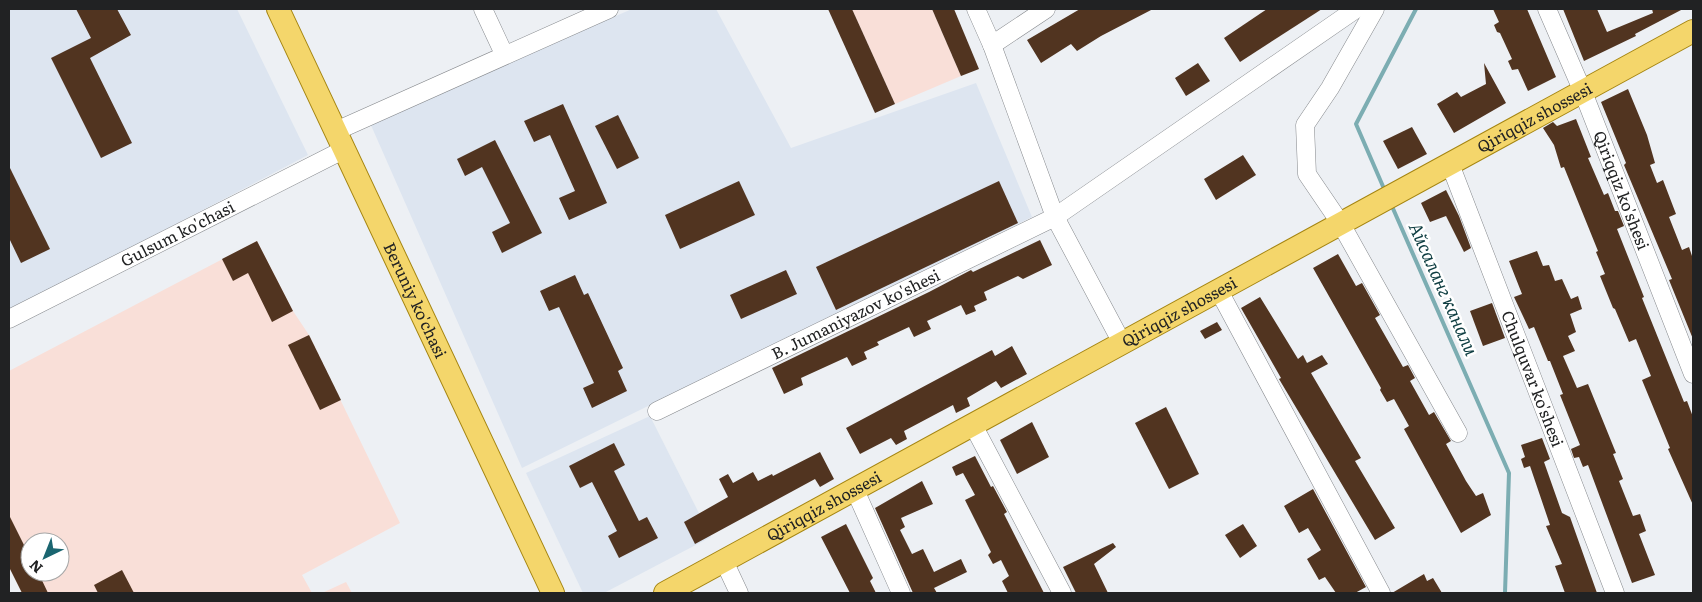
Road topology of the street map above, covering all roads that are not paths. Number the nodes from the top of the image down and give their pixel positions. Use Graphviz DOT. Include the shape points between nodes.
graph roads {
  1 [pos="278,9"];
  2 [pos="483,9"];
  3 [pos="609,9"];
  4 [pos="976,9"];
  5 [pos="1046,9"];
  6 [pos="1356,9"];
  7 [pos="1375,9"];
  8 [pos="1547,9"];
  9 [pos="1693,31"];
  10 [pos="992,45"];
  11 [pos="504,54"];
  12 [pos="1583,92"];
  13 [pos="341,140"];
  14 [pos="1450,164"];
  15 [pos="1055,217"];
  16 [pos="1341,224"];
  17 [pos="1219,291"];
  18 [pos="9,319"];
  19 [pos="1122,344"];
  20 [pos="1693,374"];
  21 [pos="657,411"];
  22 [pos="973,425"];
  23 [pos="1458,433"];
  24 [pos="855,490"];
  25 [pos="724,561"];
  26 [pos="553,593"];
  27 [pos="665,593"];
  28 [pos="739,593"];
  29 [pos="901,593"];
  30 [pos="1062,593"];
  31 [pos="1381,593"];
  32 [pos="1615,593"];
  1 -- 13 [label="main road, Beruniy ko'chasi"];
  2 -- 11 [label="street"];
  3 -- 11 [label="street, Gulsum ko'chasi"];
  4 -- 10 [label="street"];
  5 -- 10 [label="street"];
  6 -- 15 [label="street, B. Jumaniyazov ko'shesi"];
  7 -- 16 [label="street" via="1305,125 1307,174"];
  8 -- 12 [label="street, Qiriqqiz ko'shesi"];
  9 -- 12 [label="main road, Qiriqqiz shossesi"];
  10 -- 15 [label="street"];
  11 -- 13 [label="street, Gulsum ko'chasi"];
  12 -- 14 [label="main road, Qiriqqiz shossesi"];
  12 -- 20 [label="street, Qiriqqiz ko'shesi"];
  13 -- 18 [label="street, Gulsum ko'chasi"];
  13 -- 26 [label="main road, Beruniy ko'chasi"];
  14 -- 16 [label="main road, Qiriqqiz shossesi"];
  14 -- 32 [label="street, Chulquvar ko'shesi"];
  15 -- 19 [label="street"];
  15 -- 21 [label="street, B. Jumaniyazov ko'shesi"];
  16 -- 17 [label="main road, Qiriqqiz shossesi"];
  16 -- 23 [label="street"];
  17 -- 19 [label="main road, Qiriqqiz shossesi"];
  17 -- 31 [label="street"];
  19 -- 22 [label="main road, Qiriqqiz shossesi"];
  22 -- 24 [label="main road, Qiriqqiz shossesi"];
  22 -- 30 [label="street"];
  24 -- 25 [label="main road, Qiriqqiz shossesi"];
  24 -- 29 [label="street"];
  25 -- 27 [label="main road, Qiriqqiz shossesi"];
  25 -- 28 [label="street"];
}
